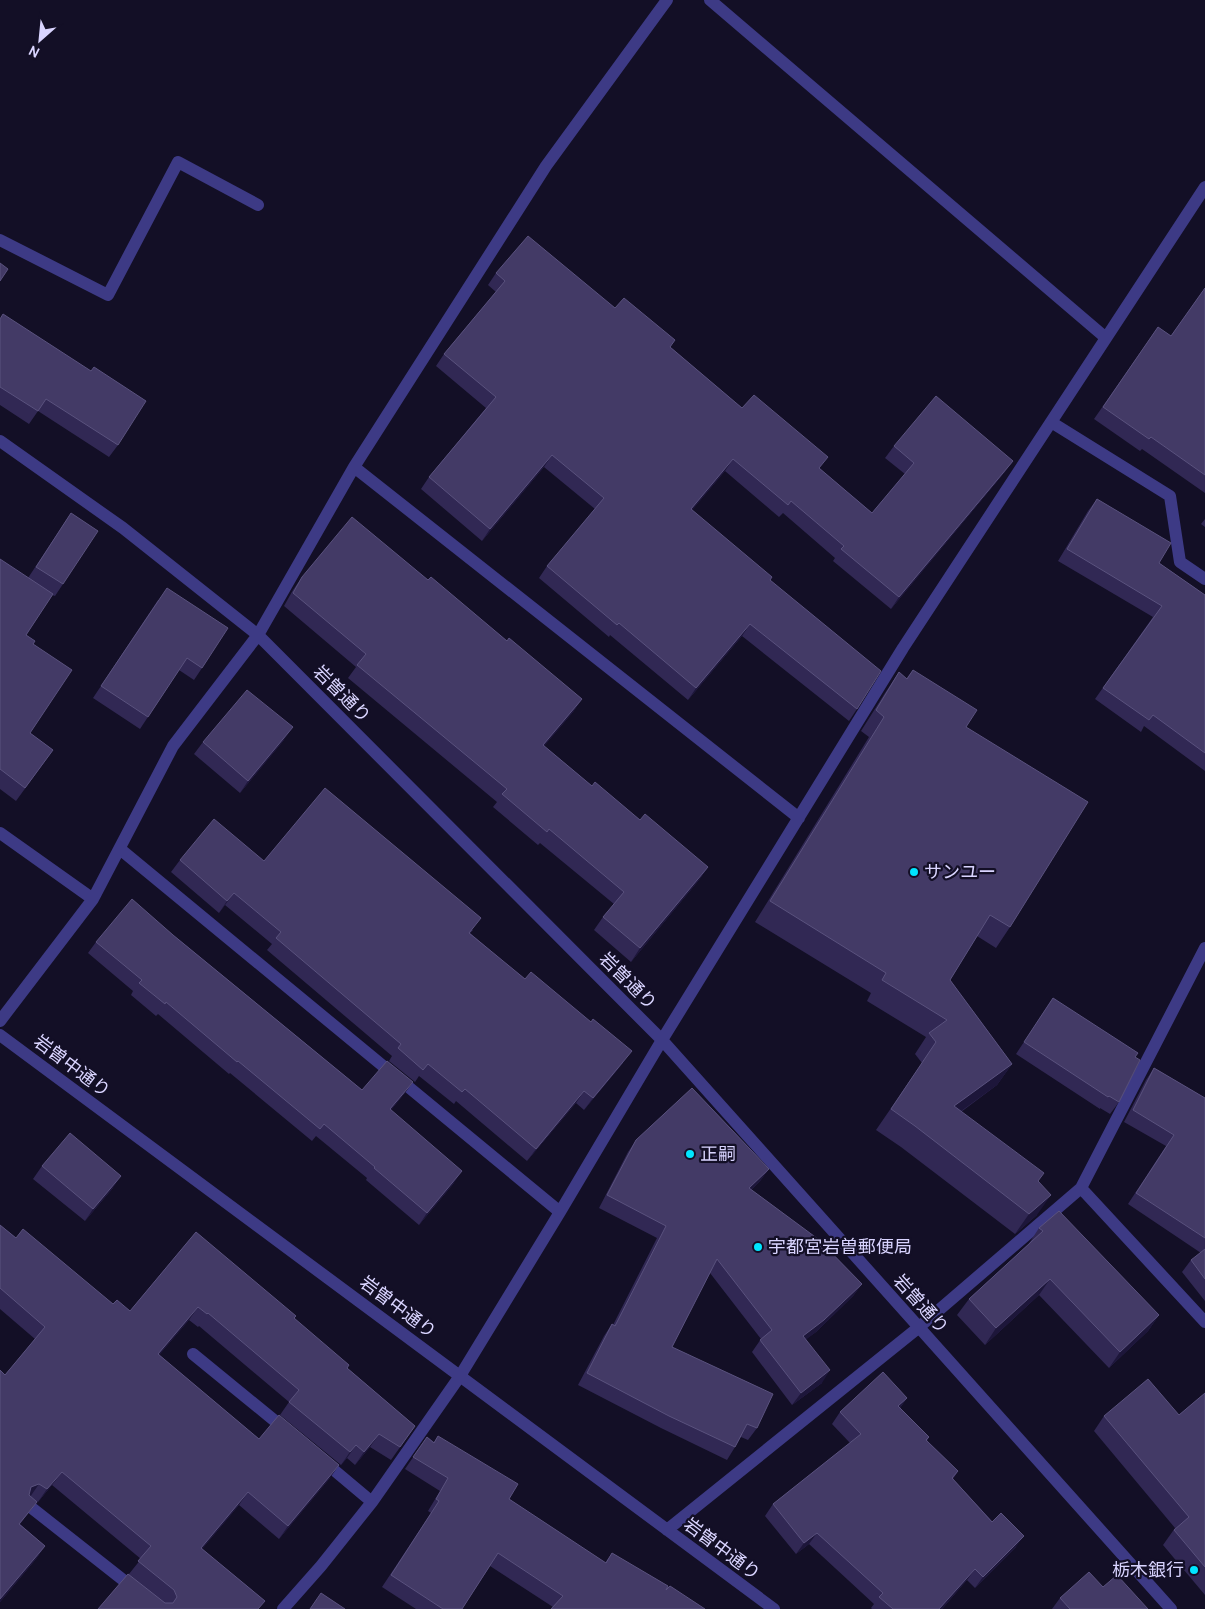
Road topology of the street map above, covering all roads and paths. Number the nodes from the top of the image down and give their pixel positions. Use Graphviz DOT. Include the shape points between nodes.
graph roads {
  1 [pos="667,0"];
  2 [pos="710,0"];
  3 [pos="1205,187"];
  4 [pos="258,205"];
  5 [pos="0,240"];
  6 [pos="1106,338"];
  7 [pos="1051,422"];
  8 [pos="0,441"];
  9 [pos="354,467"];
  10 [pos="1205,579"];
  11 [pos="258,635"];
  12 [pos="798,818"];
  13 [pos="0,833"];
  14 [pos="120,849"];
  15 [pos="94,899"];
  16 [pos="1205,948"];
  17 [pos="0,1021"];
  18 [pos="0,1035"];
  19 [pos="662,1040"];
  20 [pos="1081,1188"];
  21 [pos="560,1212"];
  22 [pos="1205,1322"];
  23 [pos="918,1328"];
  24 [pos="193,1354"];
  25 [pos="460,1376"];
  26 [pos="298,1440"];
  27 [pos="313,1452"];
  28 [pos="372,1502"];
  29 [pos="28,1505"];
  30 [pos="667,1530"];
  31 [pos="160,1609"];
  32 [pos="283,1609"];
  33 [pos="774,1609"];
  34 [pos="1171,1609"];
  1 -- 9 [label="street" via="546,166"];
  2 -- 6 [label="street"];
  3 -- 6 [label="street"];
  4 -- 5 [label="street" via="178,162 108,295"];
  6 -- 7 [label="street"];
  7 -- 10 [label="street" via="1170,496 1180,562"];
  7 -- 12 [label="street" via="903,648"];
  8 -- 11 [label="street, 岩曽通り" via="122,528"];
  9 -- 11 [label="street"];
  9 -- 12 [label="street"];
  11 -- 14 [label="street" via="173,746"];
  11 -- 19 [label="street, 岩曽通り"];
  12 -- 19 [label="street"];
  13 -- 15 [label="street"];
  14 -- 15 [label="street"];
  14 -- 21 [label="street"];
  15 -- 17 [label="street"];
  16 -- 20 [label="street"];
  18 -- 25 [label="street, 岩曽中通り"];
  19 -- 21 [label="street"];
  19 -- 23 [label="street, 岩曽通り"];
  20 -- 22 [label="street"];
  20 -- 23 [label="street"];
  21 -- 25 [label="street"];
  23 -- 30 [label="street"];
  23 -- 34 [label="street, 岩曽通り"];
  24 -- 26 [label="street"];
  25 -- 28 [label="street"];
  25 -- 30 [label="street, 岩曽中通り"];
  27 -- 28 [label="street"];
  28 -- 32 [label="street"];
  29 -- 31 [label="street"];
  30 -- 33 [label="street, 岩曽中通り"];
}
